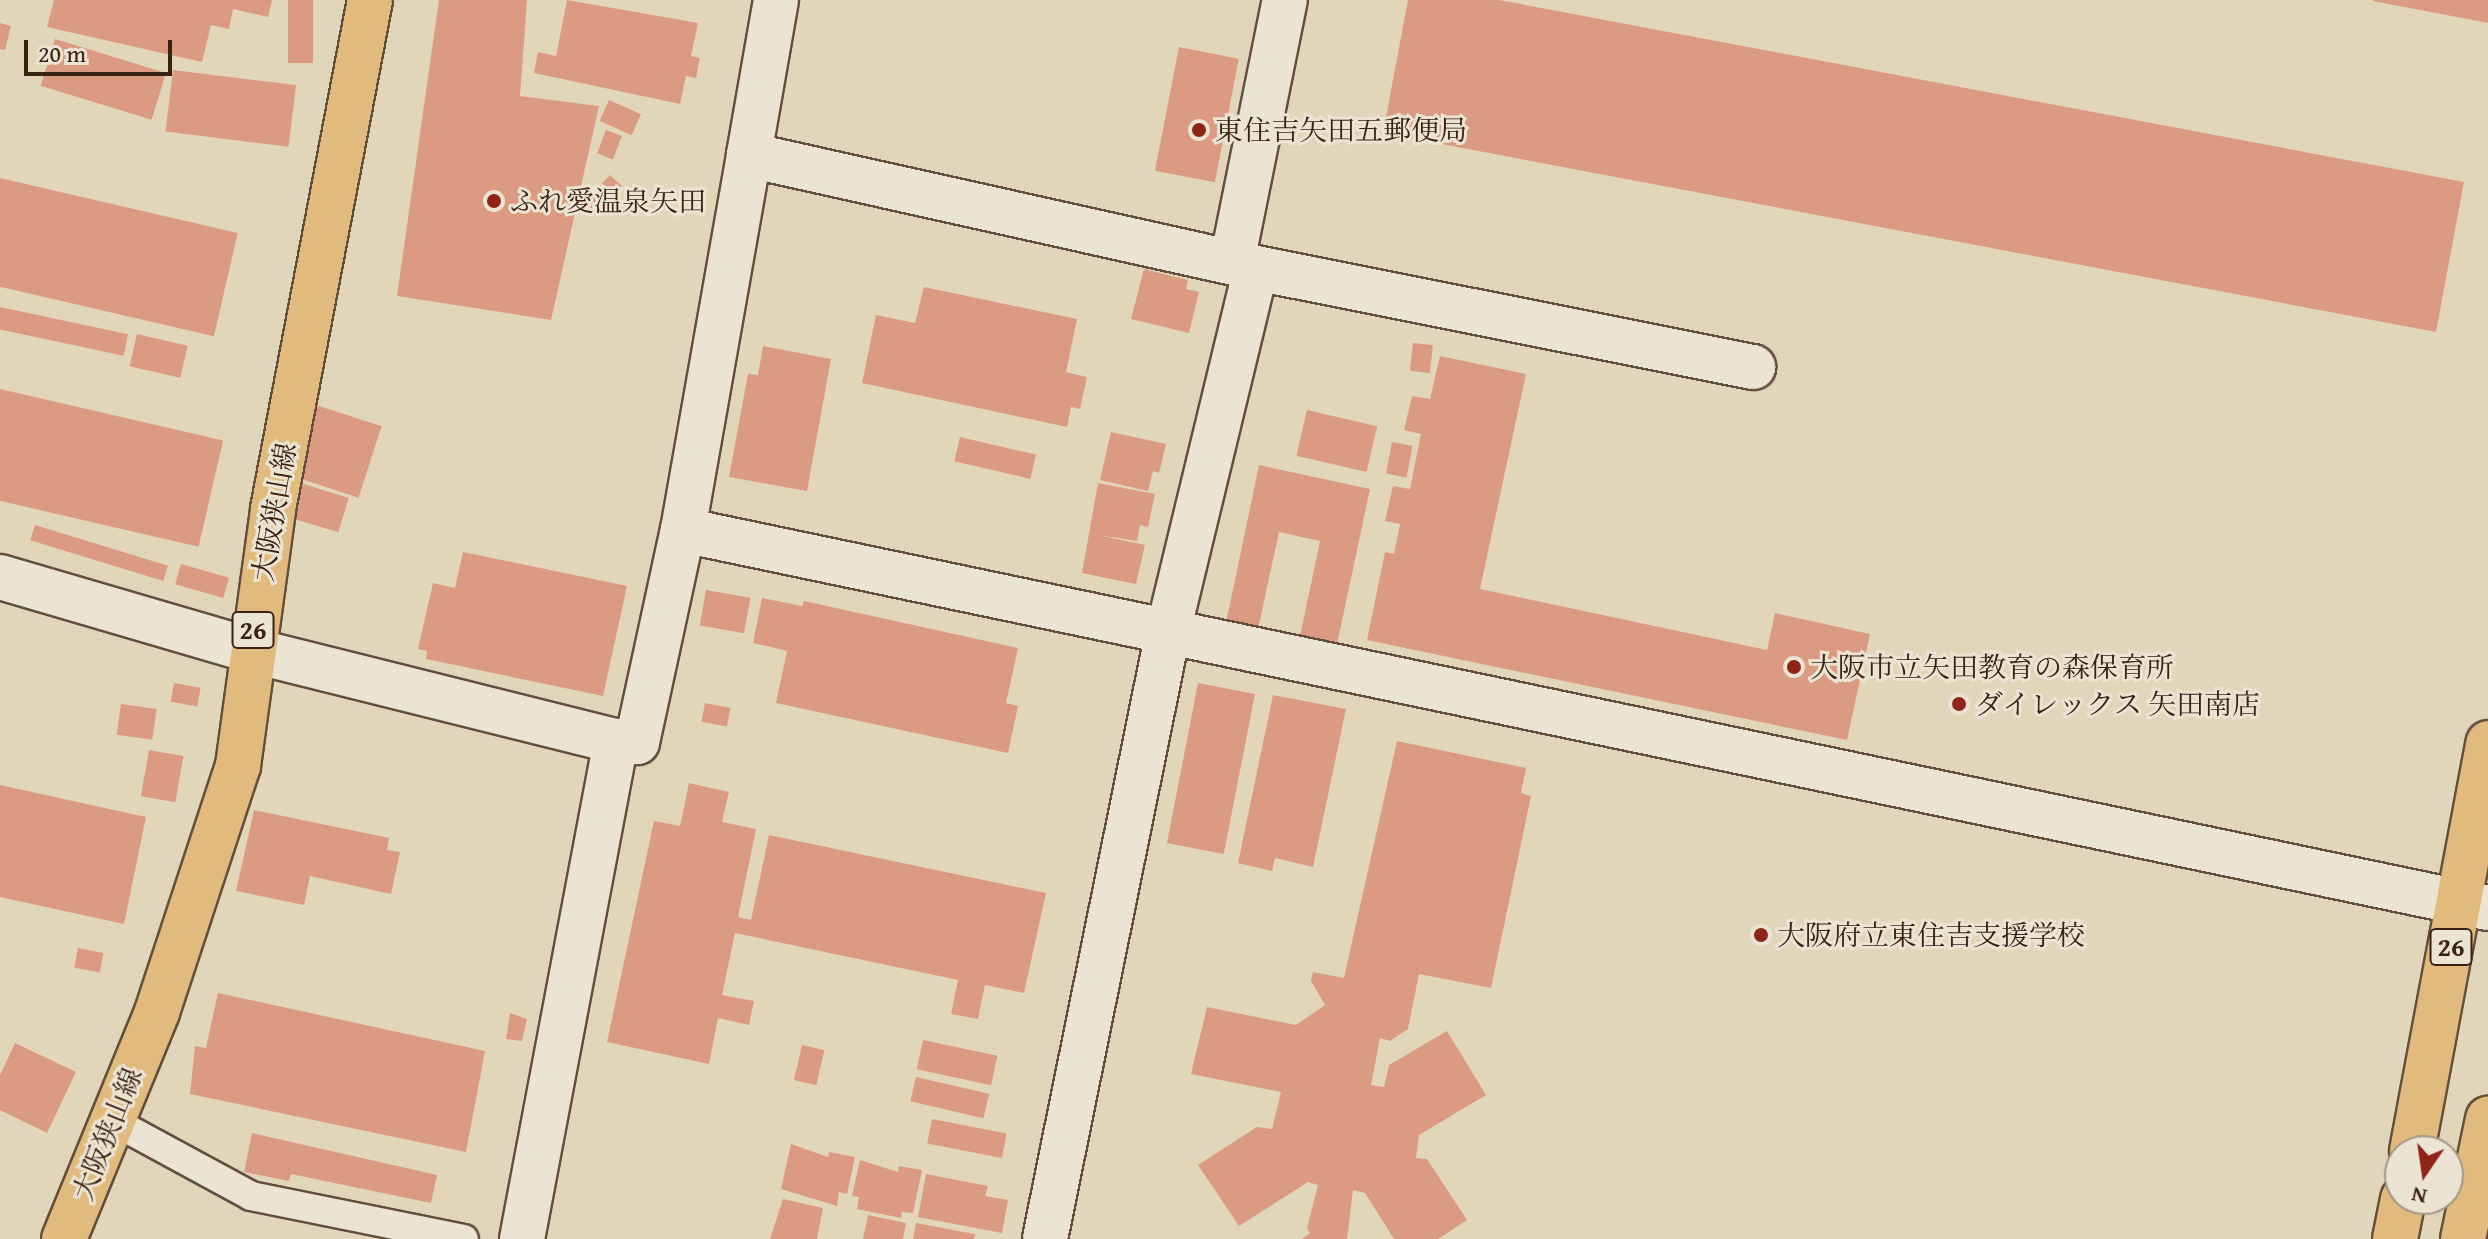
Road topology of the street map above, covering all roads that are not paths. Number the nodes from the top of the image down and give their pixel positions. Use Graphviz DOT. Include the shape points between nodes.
graph roads {
  1 [pos="370,0"];
  2 [pos="774,0"];
  3 [pos="1285,0"];
  4 [pos="749,155"];
  5 [pos="1244,265"];
  6 [pos="1753,367"];
  7 [pos="683,530"];
  8 [pos="0,577"];
  9 [pos="1168,632"];
  10 [pos="250,650"];
  11 [pos="616,741"];
  12 [pos="2488,743"];
  13 [pos="2474,905"];
  14 [pos="2488,1119"];
  15 [pos="113,1121"];
  16 [pos="2416,1135"];
  17 [pos="2400,1215"];
  18 [pos="64,1239"];
  19 [pos="464,1239"];
  20 [pos="522,1239"];
  21 [pos="1045,1239"];
  22 [pos="2395,1239"];
  23 [pos="2463,1239"];
  1 -- 10 [label="main road, 大阪狭山線 / 26"];
  2 -- 4 [label="street"];
  3 -- 5 [label="street"];
  4 -- 5 [label="street"];
  4 -- 7 [label="street"];
  5 -- 6 [label="street"];
  5 -- 9 [label="street"];
  7 -- 9 [label="street"];
  7 -- 11 [label="street" via="637,742"];
  8 -- 10 [label="street"];
  9 -- 13 [label="street"];
  9 -- 21 [label="street"];
  10 -- 11 [label="street"];
  10 -- 15 [label="main road, 大阪狭山線 / 26" via="238,766 200,893"];
  11 -- 20 [label="street"];
  12 -- 13 [label="main road, 26"];
  13 -- 16 [label="main road, 26"];
  14 -- 23 [label="main road"];
  15 -- 18 [label="main road, 大阪狭山線 / 26"];
  15 -- 19 [label="lane" via="251,1196"];
  17 -- 22 [label="main road"];
}
